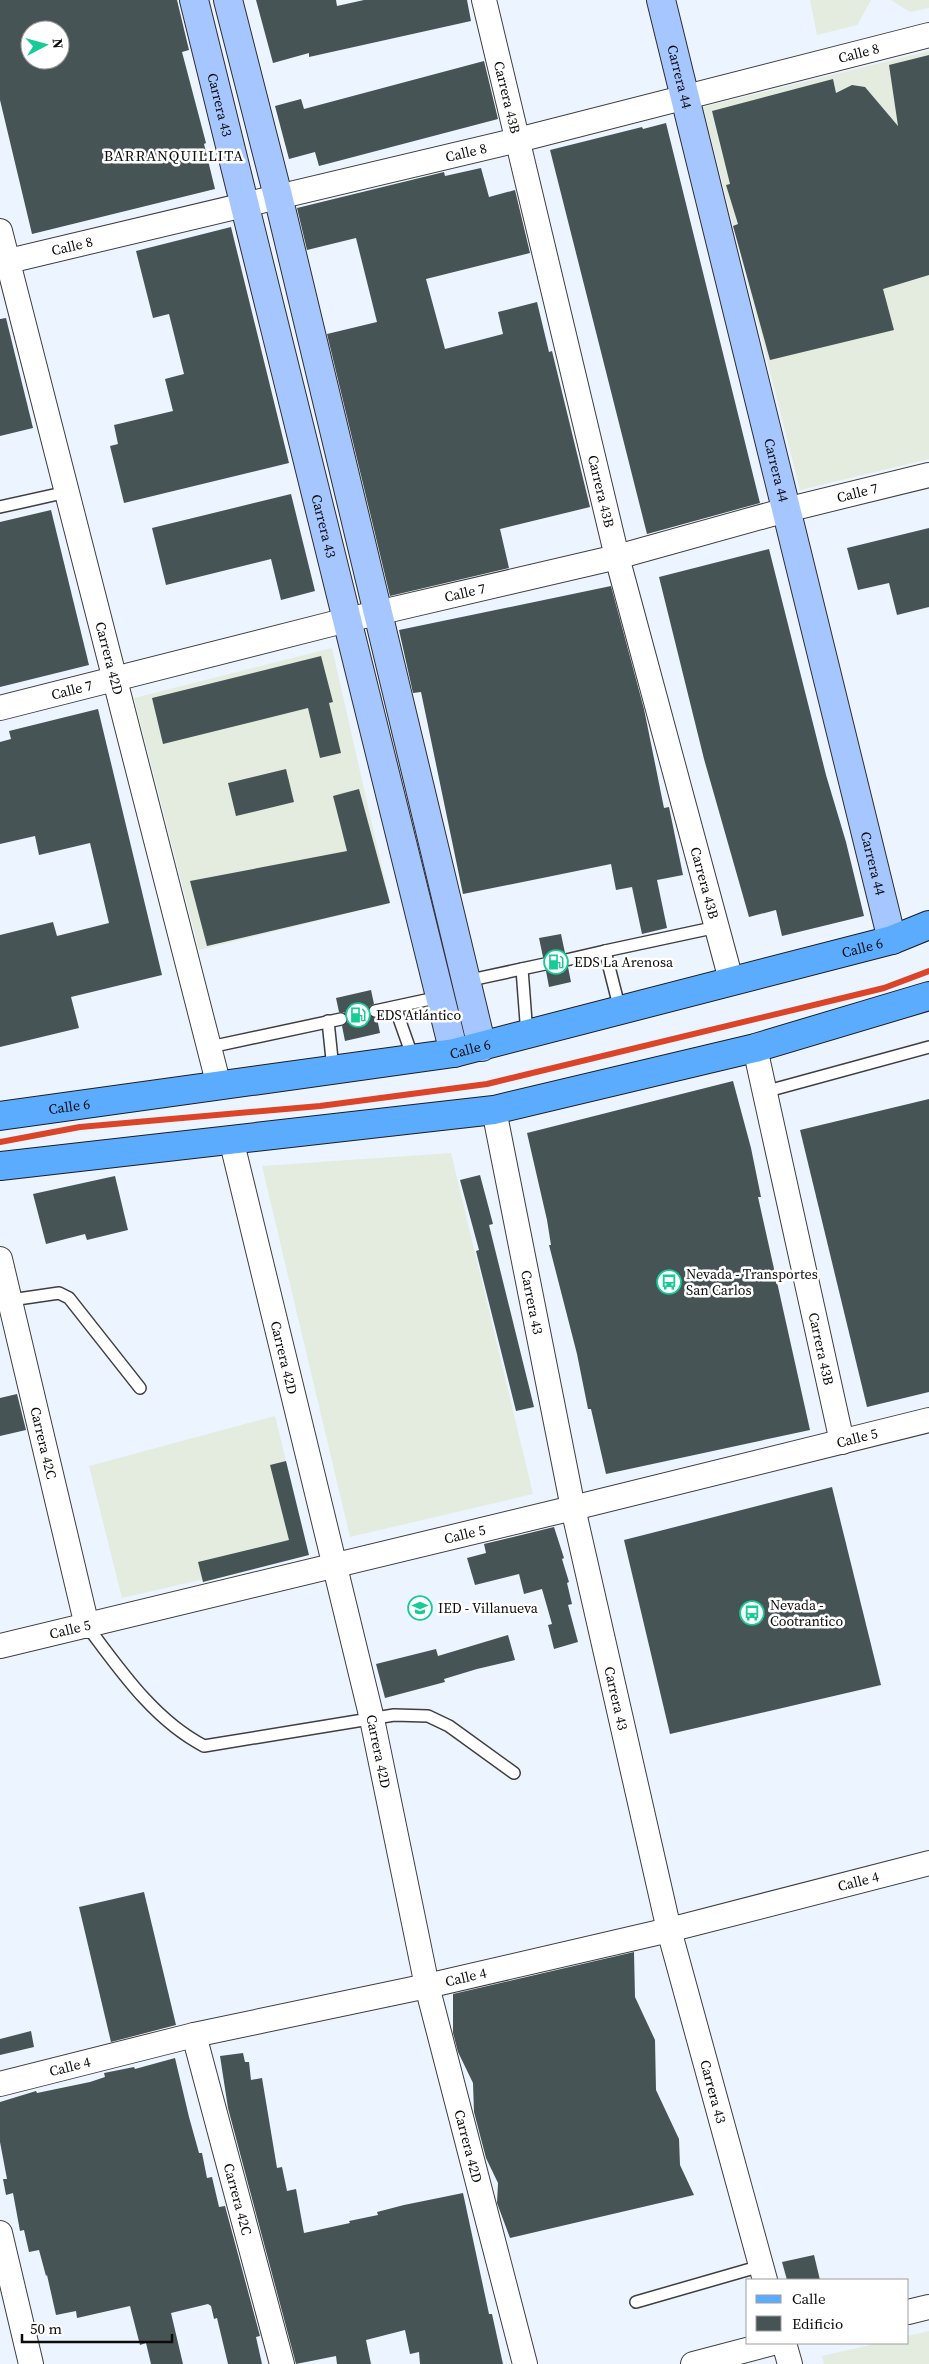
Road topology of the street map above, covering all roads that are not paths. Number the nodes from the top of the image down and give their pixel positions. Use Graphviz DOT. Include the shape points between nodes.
graph roads {
  1 [pos="194,0"];
  2 [pos="228,0"];
  3 [pos="484,0"];
  4 [pos="661,0"];
  5 [pos="929,35"];
  6 [pos="685,97"];
  7 [pos="518,140"];
  8 [pos="278,196"];
  9 [pos="244,205"];
  10 [pos="0,231"];
  11 [pos="4,262"];
  12 [pos="929,475"];
  13 [pos="67,492"];
  14 [pos="0,507"];
  15 [pos="786,510"];
  16 [pos="617,557"];
  17 [pos="379,614"];
  18 [pos="347,620"];
  19 [pos="115,680"];
  20 [pos="0,708"];
  21 [pos="929,925"];
  22 [pos="717,927"];
  23 [pos="892,940"];
  24 [pos="605,950"];
  25 [pos="566,960"];
  26 [pos="545,964"];
  27 [pos="522,969"];
  28 [pos="731,980"];
  29 [pos="466,981"];
  30 [pos="929,996"];
  31 [pos="442,997"];
  32 [pos="395,1007"];
  33 [pos="620,1010"];
  34 [pos="376,1011"];
  35 [pos="341,1019"];
  36 [pos="328,1022"];
  37 [pos="527,1035"];
  38 [pos="210,1047"];
  39 [pos="482,1047"];
  40 [pos="929,1047"];
  41 [pos="755,1048"];
  42 [pos="454,1053"];
  43 [pos="413,1058"];
  44 [pos="333,1069"];
  45 [pos="219,1086"];
  46 [pos="764,1092"];
  47 [pos="494,1110"];
  48 [pos="0,1116"];
  49 [pos="231,1139"];
  50 [pos="0,1166"];
  51 [pos="0,1259"];
  52 [pos="11,1300"];
  53 [pos="140,1388"];
  54 [pos="929,1420"];
  55 [pos="842,1442"];
  56 [pos="573,1508"];
  57 [pos="334,1565"];
  58 [pos="87,1626"];
  59 [pos="0,1646"];
  60 [pos="372,1720"];
  61 [pos="514,1773"];
  62 [pos="929,1863"];
  63 [pos="669,1930"];
  64 [pos="427,1986"];
  65 [pos="194,2035"];
  66 [pos="0,2084"];
  67 [pos="0,2233"];
  68 [pos="763,2273"];
  69 [pos="636,2302"];
  70 [pos="929,2307"];
  71 [pos="909,2312"];
  72 [pos="769,2344"];
  73 [pos="784,2344"];
  74 [pos="32,2364"];
  75 [pos="282,2364"];
  76 [pos="525,2364"];
  77 [pos="694,2364"];
  78 [pos="790,2364"];
  1 -- 9 [label="street, Carrera 43"];
  2 -- 8 [label="street"];
  3 -- 7 [label="street, Carrera 43B"];
  4 -- 6 [label="street, Carrera 44"];
  5 -- 6 [label="street, Calle 8"];
  6 -- 7 [label="street, Calle 8"];
  6 -- 15 [label="street, Carrera 44"];
  7 -- 8 [label="street, Calle 8"];
  7 -- 16 [label="street, Carrera 43B"];
  8 -- 9 [label="street, Calle 8"];
  8 -- 17 [label="street"];
  9 -- 11 [label="street, Calle 8"];
  9 -- 18 [label="street, Carrera 43"];
  10 -- 11 [label="street, Carrera 42D"];
  11 -- 13 [label="street, Carrera 42D"];
  12 -- 15 [label="street, Calle 7"];
  13 -- 14 [label="lane"];
  13 -- 19 [label="street, Carrera 42D"];
  15 -- 16 [label="street, Calle 7"];
  15 -- 23 [label="street, Carrera 44"];
  16 -- 17 [label="street, Calle 7"];
  16 -- 22 [label="street, Carrera 43B"];
  17 -- 18 [label="street, Calle 7"];
  17 -- 29 [label="street"];
  18 -- 19 [label="street, Calle 7"];
  18 -- 31 [label="street, Carrera 43"];
  19 -- 20 [label="street, Calle 7"];
  19 -- 38 [label="street, Carrera 42D"];
  21 -- 23 [label="main road, Calle 6"];
  22 -- 24 [label="lane"];
  22 -- 28 [label="street, Carrera 43B"];
  23 -- 28 [label="main road, Calle 6"];
  24 -- 25 [label="lane"];
  24 -- 33 [label="lane"];
  26 -- 27 [label="lane"];
  27 -- 29 [label="lane"];
  27 -- 37 [label="lane"];
  28 -- 33 [label="main road, Calle 6"];
  29 -- 39 [label="street"];
  30 -- 41 [label="main road"];
  31 -- 32 [label="lane"];
  31 -- 42 [label="street, Carrera 43"];
  32 -- 34 [label="lane"];
  32 -- 43 [label="lane"];
  33 -- 37 [label="main road, Calle 6"];
  35 -- 36 [label="lane"];
  36 -- 38 [label="lane"];
  36 -- 44 [label="lane"];
  37 -- 39 [label="main road, Calle 6"];
  38 -- 45 [label="street, Carrera 42D"];
  39 -- 42 [label="main road, Calle 6"];
  40 -- 46 [label="lane"];
  41 -- 46 [label="street, Carrera 43B"];
  41 -- 47 [label="main road"];
  42 -- 43 [label="main road, Calle 6"];
  43 -- 44 [label="main road, Calle 6"];
  44 -- 45 [label="main road, Calle 6"];
  45 -- 48 [label="main road, Calle 6"];
  46 -- 55 [label="street, Carrera 43B"];
  47 -- 49 [label="main road"];
  47 -- 56 [label="street, Carrera 43"];
  49 -- 50 [label="main road"];
  49 -- 57 [label="street, Carrera 42D"];
  51 -- 52 [label="street, Carrera 42C"];
  52 -- 53 [label="lane" via="59,1293 69,1298"];
  52 -- 58 [label="street, Carrera 42C"];
  54 -- 55 [label="street, Calle 5"];
  55 -- 56 [label="street, Calle 5"];
  56 -- 57 [label="street, Calle 5"];
  56 -- 63 [label="street, Carrera 43"];
  57 -- 58 [label="street, Calle 5"];
  57 -- 60 [label="street, Carrera 42D"];
  58 -- 59 [label="street, Calle 5"];
  58 -- 60 [label="lane" via="131,1684 182,1735 204,1746"];
  60 -- 61 [label="lane" via="394,1715 428,1716 449,1726"];
  60 -- 64 [label="street, Carrera 42D"];
  62 -- 63 [label="street, Calle 4"];
  63 -- 64 [label="street, Calle 4"];
  63 -- 68 [label="street, Carrera 43"];
  64 -- 65 [label="street, Calle 4"];
  64 -- 76 [label="street, Carrera 42D"];
  65 -- 66 [label="street, Calle 4"];
  65 -- 75 [label="street, Carrera 42C"];
  67 -- 74 [label="street"];
  68 -- 69 [label="lane"];
  70 -- 71 [label="street"];
  72 -- 77 [label="street"];
  73 -- 78 [label="street"];
}
